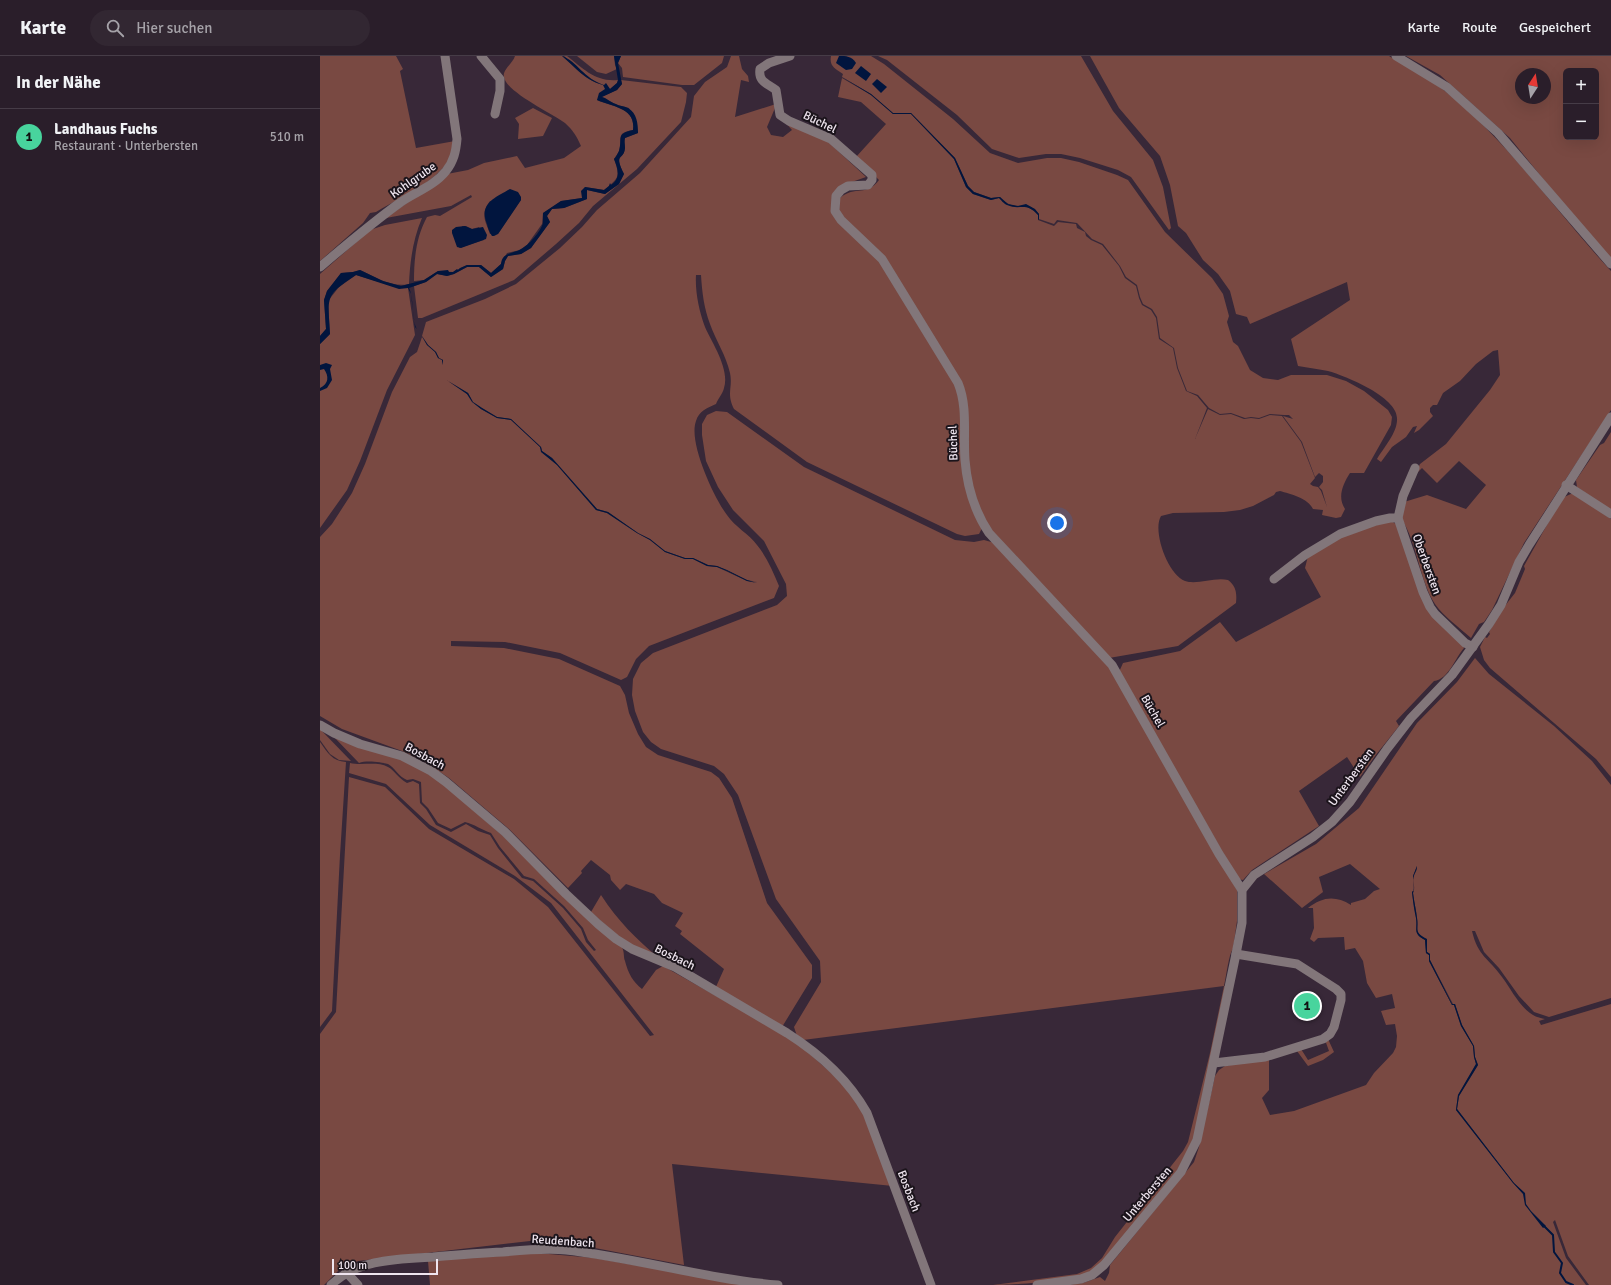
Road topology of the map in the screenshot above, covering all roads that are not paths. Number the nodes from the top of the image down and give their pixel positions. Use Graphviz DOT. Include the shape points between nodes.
graph roads {
  1 [pos="445,56"];
  2 [pos="481,56"];
  3 [pos="790,56"];
  4 [pos="1396,56"];
  5 [pos="495,114"];
  6 [pos="1611,264"];
  7 [pos="320,267"];
  8 [pos="1611,417"];
  9 [pos="1415,468"];
  10 [pos="1566,485"];
  11 [pos="1611,514"];
  12 [pos="1398,518"];
  13 [pos="1274,579"];
  14 [pos="1473,647"];
  15 [pos="320,725"];
  16 [pos="1242,890"];
  17 [pos="1236,954"];
  18 [pos="1214,1063"];
  19 [pos="346,1272"];
  20 [pos="331,1285"];
  21 [pos="358,1285"];
  22 [pos="778,1285"];
  23 [pos="931,1285"];
  24 [pos="1037,1285"];
  1 -- 7 [label="street, Kohlgrube" via="457,140 451,164 446,172 362,231"];
  2 -- 5 [label="street" via="500,79"];
  3 -- 16 [label="street, Büchel" via="760,69 761,81 776,90 780,115 831,140 872,175 868,185 848,186 841,190 836,196 835,211 841,220 882,259 958,383 963,402 967,479 986,527 1112,665"];
  4 -- 6 [label="street" via="1447,87 1498,133"];
  8 -- 10 [label="street, Unterbersten"];
  9 -- 12 [label="street" via="1403,496"];
  10 -- 11 [label="street"];
  10 -- 14 [label="street, Unterbersten" via="1526,550 1500,605"];
  12 -- 13 [label="street" via="1390,518 1340,534"];
  12 -- 14 [label="street, Oberbersten" via="1430,607 1465,643"];
  14 -- 16 [label="street, Unterbersten" via="1452,675 1402,729 1350,802 1332,822 1314,838 1254,875"];
  15 -- 23 [label="street, Bosbach" via="360,744 402,756 431,770 505,832 571,899 616,939 632,949 675,967 787,1033 830,1065 850,1086 867,1113"];
  16 -- 17 [label="street, Unterbersten" via="1242,923"];
  17 -- 18 [label="street, Unterbersten"];
  17 -- 18 [label="street" via="1298,964 1336,989 1341,1000 1334,1027 1323,1039 1265,1057"];
  18 -- 24 [label="street, Unterbersten" via="1197,1140 1181,1172 1104,1265 1092,1275"];
  19 -- 20 [label="street, Reudenbach"];
  19 -- 21 [label="street"];
  19 -- 22 [label="street, Reudenbach" via="375,1263 416,1258 535,1249 565,1250 635,1260 743,1282"];
}
